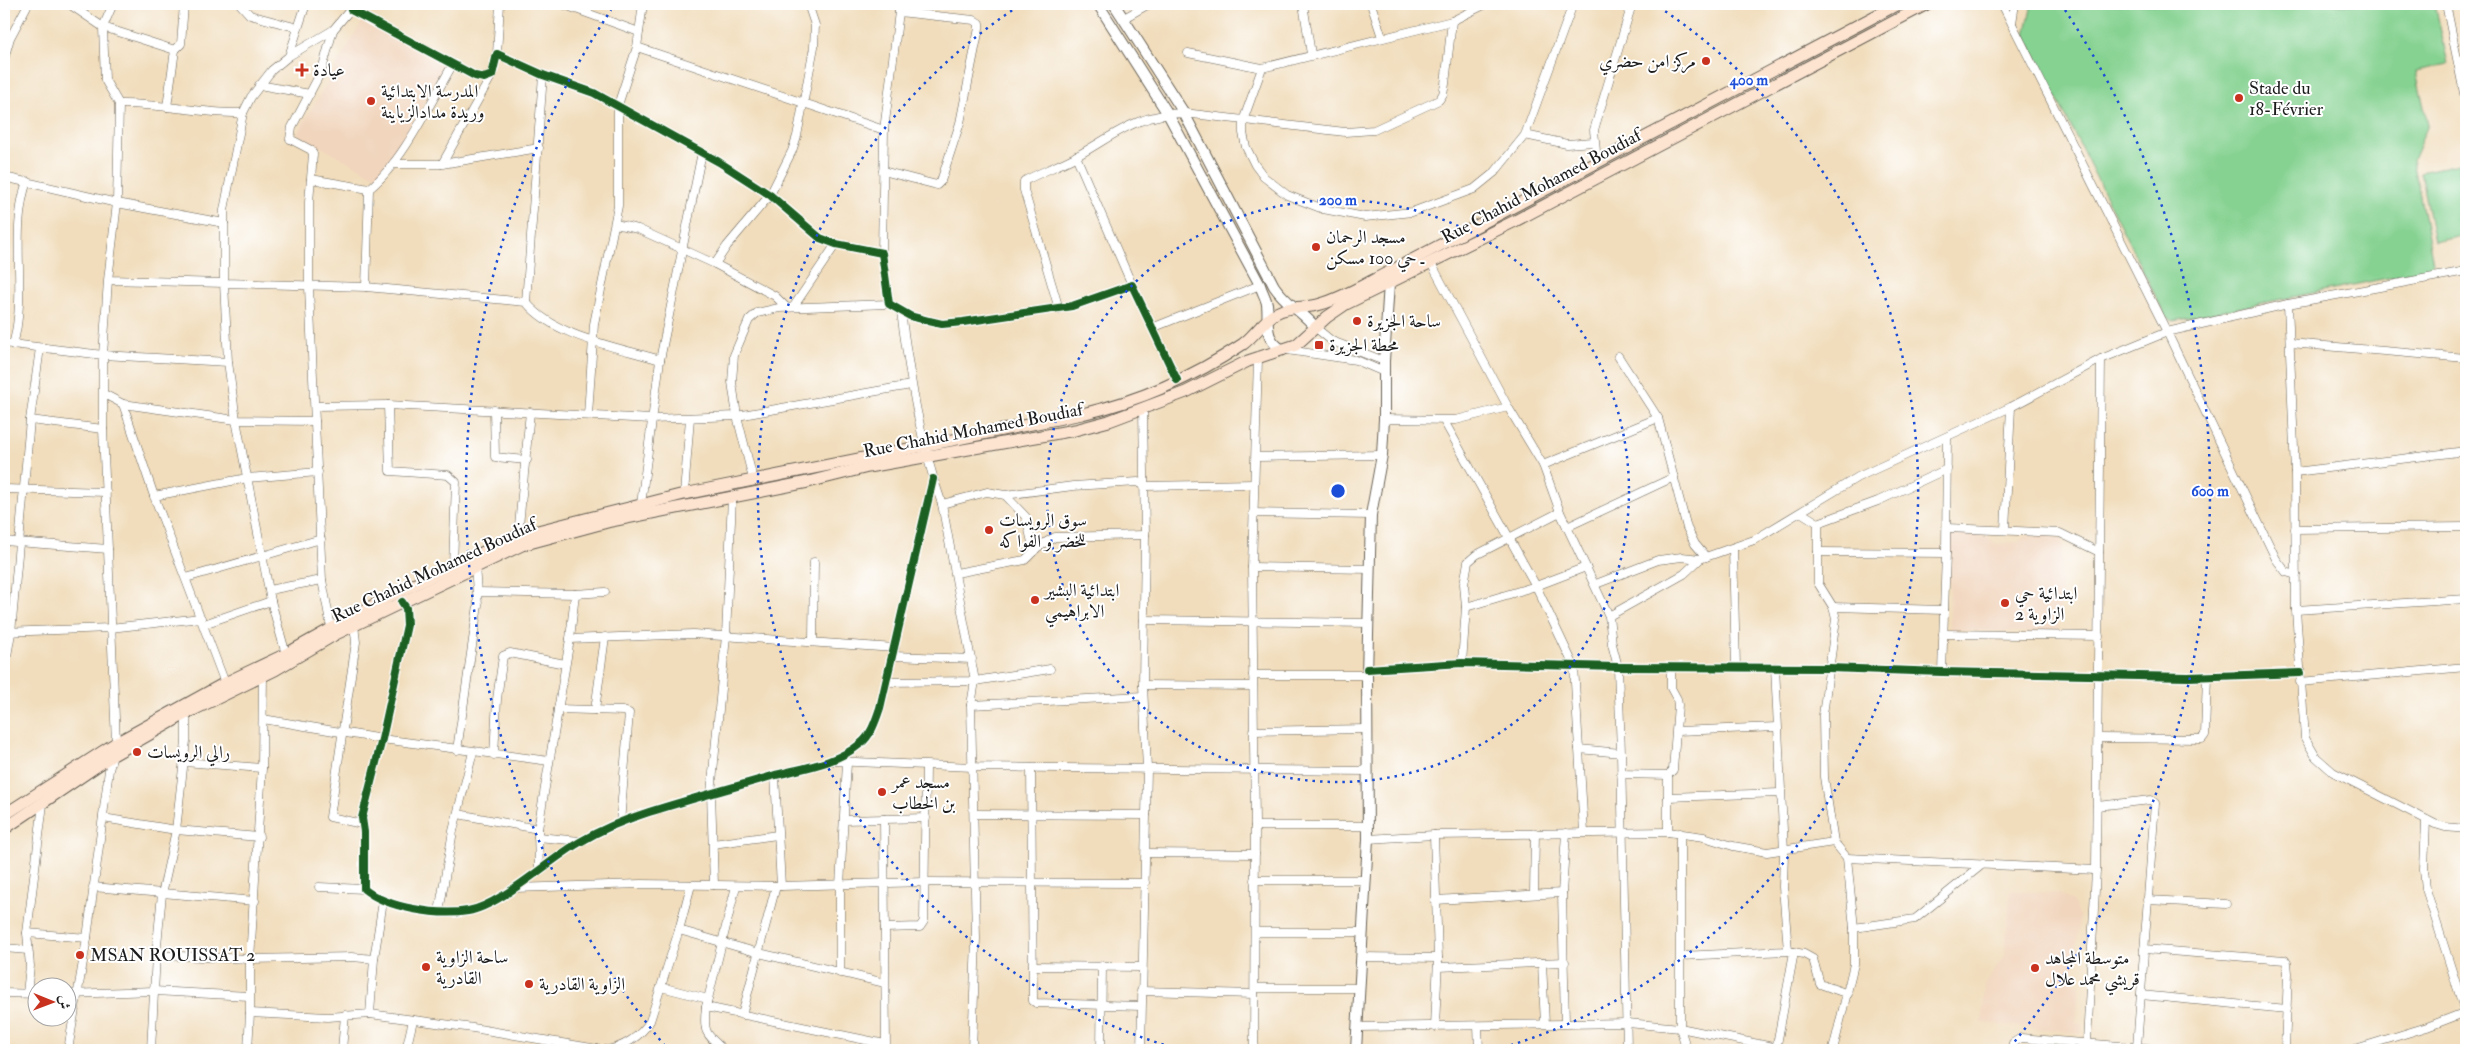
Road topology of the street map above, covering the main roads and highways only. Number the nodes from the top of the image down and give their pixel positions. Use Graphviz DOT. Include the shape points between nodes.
graph roads {
  1 [pos="1898,4"];
  2 [pos="1927,4"];
  3 [pos="1133,399"];
  4 [pos="1140,410"];
  5 [pos="1038,424"];
  6 [pos="1040,437"];
  7 [pos="287,658"];
  8 [pos="263,670"];
  9 [pos="186,710"];
  10 [pos="115,749"];
  11 [pos="4,815"];
  12 [pos="4,830"];
  1 -- 3 [label="main road, Rue Chahid Mohamed Boudiaf" via="1350,291 1319,305 1280,311 1241,345 1177,380"];
  2 -- 4 [label="main road, Rue Chahid Mohamed Boudiaf" via="1431,263 1346,304 1304,340"];
  3 -- 4 [label="main road"];
  3 -- 5 [label="main road, Rue Chahid Mohamed Boudiaf" via="1106,409"];
  4 -- 6 [label="main road, Rue Chahid Mohamed Boudiaf" via="1092,426"];
  5 -- 6 [label="main road"];
  5 -- 7 [label="main road, Rue Chahid Mohamed Boudiaf" via="684,494 518,536 331,627"];
  6 -- 7 [label="main road, Rue Chahid Mohamed Boudiaf" via="868,467 552,535 475,566"];
  7 -- 8 [label="main road, Rue Chahid Mohamed Boudiaf"];
  8 -- 9 [label="main road, Rue Chahid Mohamed Boudiaf"];
  8 -- 9 [label="main road, Rue Chahid Mohamed Boudiaf" via="225,683"];
  9 -- 10 [label="main road, Rue Chahid Mohamed Boudiaf"];
  10 -- 11 [label="main road, Rue Chahid Mohamed Boudiaf"];
  10 -- 12 [label="main road, Rue Chahid Mohamed Boudiaf"];
}
